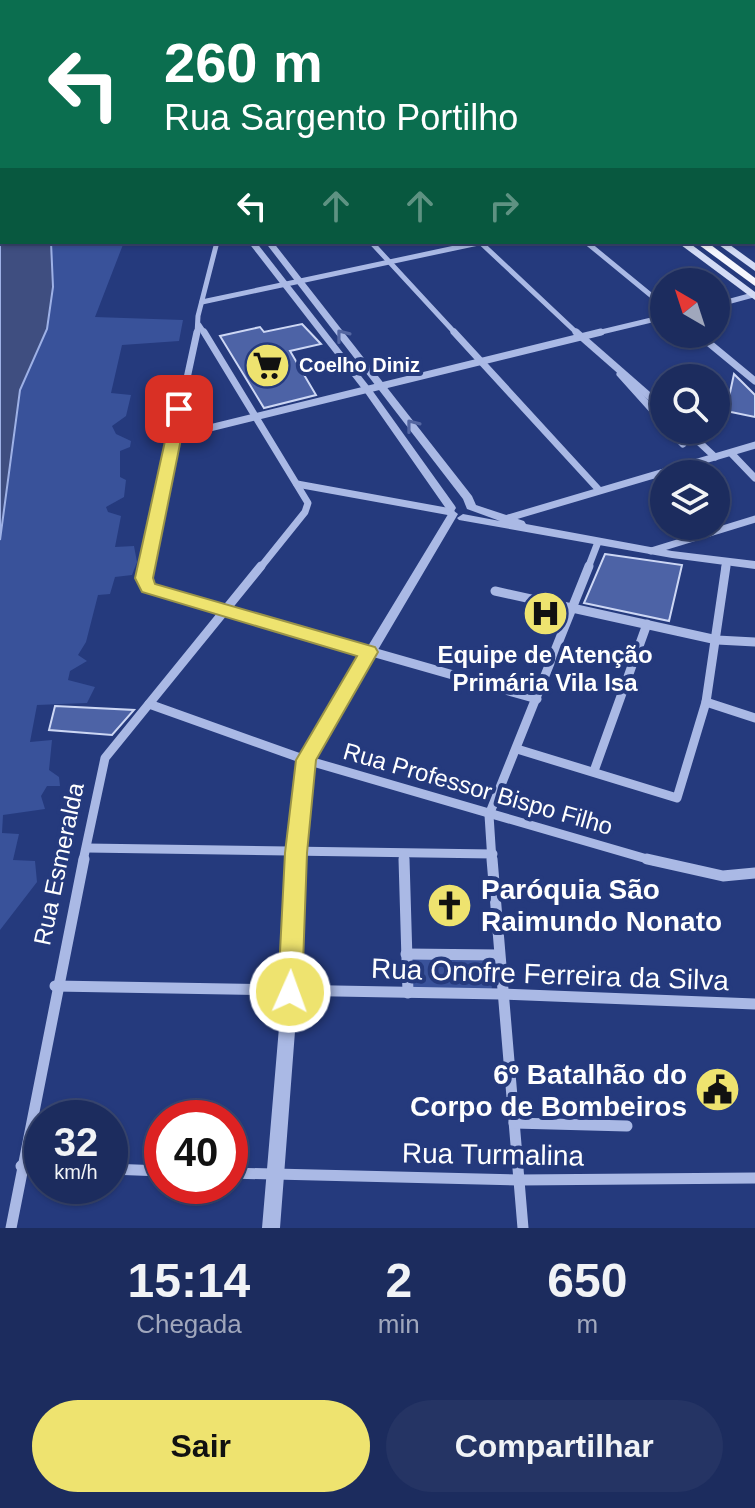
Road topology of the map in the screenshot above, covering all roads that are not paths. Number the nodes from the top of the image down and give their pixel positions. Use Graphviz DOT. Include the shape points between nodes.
graph roads {
  1 [pos="216,244"];
  2 [pos="254,244"];
  3 [pos="271,244"];
  4 [pos="373,244"];
  5 [pos="472,244"];
  6 [pos="483,244"];
  7 [pos="588,244"];
  8 [pos="685,244"];
  9 [pos="702,244"];
  10 [pos="723,244"];
  11 [pos="390,262"];
  12 [pos="755,268"];
  13 [pos="300,281"];
  14 [pos="285,284"];
  15 [pos="740,285"];
  16 [pos="754,287"];
  17 [pos="650,295"];
  18 [pos="730,298"];
  19 [pos="202,302"];
  20 [pos="650,320"];
  21 [pos="199,325"];
  22 [pos="581,337"];
  23 [pos="715,348"];
  24 [pos="609,361"];
  25 [pos="482,363"];
  26 [pos="755,381"];
  27 [pos="384,389"];
  28 [pos="369,392"];
  29 [pos="650,397"];
  30 [pos="650,407"];
  31 [pos="259,418"];
  32 [pos="173,437"];
  33 [pos="701,444"];
  34 [pos="755,445"];
  35 [pos="428,446"];
  36 [pos="411,451"];
  37 [pos="731,453"];
  38 [pos="715,457"];
  39 [pos="650,473"];
  40 [pos="755,478"];
  41 [pos="637,479"];
  42 [pos="297,484"];
  43 [pos="599,490"];
  44 [pos="471,507"];
  45 [pos="454,513"];
  46 [pos="505,519"];
  47 [pos="755,519"];
  48 [pos="530,528"];
  49 [pos="598,542"];
  50 [pos="651,551"];
  51 [pos="726,563"];
  52 [pos="755,565"];
  53 [pos="495,591"];
  54 [pos="572,608"];
  55 [pos="224,611"];
  56 [pos="647,624"];
  57 [pos="717,640"];
  58 [pos="755,642"];
  59 [pos="368,652"];
  60 [pos="537,699"];
  61 [pos="706,702"];
  62 [pos="149,704"];
  63 [pos="755,718"];
  64 [pos="517,749"];
  65 [pos="306,760"];
  66 [pos="594,771"];
  67 [pos="489,815"];
  68 [pos="87,848"];
  69 [pos="296,853"];
  70 [pos="404,854"];
  71 [pos="493,854"];
  72 [pos="755,873"];
  73 [pos="406,954"];
  74 [pos="499,955"];
  75 [pos="55,986"];
  76 [pos="290,992"];
  77 [pos="408,993"];
  78 [pos="501,994"];
  79 [pos="755,1004"];
  80 [pos="514,1123"];
  81 [pos="627,1126"];
  82 [pos="21,1166"];
  83 [pos="24,1166"];
  84 [pos="248,1173"];
  85 [pos="276,1174"];
  86 [pos="755,1178"];
  87 [pos="519,1180"];
  88 [pos="11,1228"];
  89 [pos="271,1228"];
  90 [pos="523,1228"];
  1 -- 19 [label="street"];
  2 -- 14 [label="street"];
  3 -- 13 [label="street"];
  4 -- 11 [label="street"];
  5 -- 11 [label="street"];
  6 -- 22 [label="street"];
  7 -- 17 [label="street"];
  8 -- 15 [label="main road"];
  9 -- 16 [label="highway"];
  10 -- 12 [label="main road"];
  11 -- 13 [label="street"];
  11 -- 25 [label="street"];
  13 -- 14 [label="street"];
  27 -- 13 [label="street, one-way"];
  14 -- 19 [label="street"];
  14 -- 28 [label="street"];
  15 -- 16 [label="highway"];
  16 -- 18 [label="street"];
  19 -- 21 [label="street"];
  20 -- 22 [label="street"];
  21 -- 31 [label="street"];
  21 -- 32 [label="street"];
  22 -- 24 [label="street"];
  22 -- 25 [label="street"];
  23 -- 26 [label="street"];
  24 -- 29 [label="street"];
  24 -- 30 [label="street"];
  25 -- 27 [label="street"];
  25 -- 43 [label="street"];
  27 -- 28 [label="street"];
  35 -- 27 [label="street, one-way"];
  28 -- 31 [label="street"];
  28 -- 36 [label="street"];
  31 -- 32 [label="street"];
  31 -- 42 [label="street"];
  32 -- 55 [label="street" via="144,578 148,588"];
  33 -- 38 [label="street"];
  34 -- 37 [label="street"];
  35 -- 36 [label="street"];
  35 -- 44 [label="street"];
  36 -- 45 [label="street"];
  37 -- 38 [label="street"];
  37 -- 40 [label="street"];
  38 -- 41 [label="street"];
  39 -- 41 [label="street"];
  41 -- 43 [label="street"];
  42 -- 45 [label="street"];
  42 -- 55 [label="street, Rua Esmeralda" via="308,503 305,512"];
  43 -- 46 [label="street"];
  44 -- 45 [label="street" via="459,504"];
  44 -- 46 [label="street"];
  45 -- 48 [label="street" via="498,527"];
  45 -- 59 [label="street"];
  46 -- 48 [label="street"];
  47 -- 50 [label="street"];
  48 -- 49 [label="street"];
  49 -- 50 [label="street"];
  49 -- 54 [label="street"];
  50 -- 51 [label="street"];
  51 -- 52 [label="street"];
  51 -- 57 [label="street"];
  53 -- 54 [label="street"];
  54 -- 56 [label="street"];
  54 -- 60 [label="street"];
  55 -- 59 [label="street"];
  55 -- 62 [label="street, Rua Esmeralda"];
  56 -- 57 [label="street"];
  56 -- 66 [label="street"];
  57 -- 58 [label="street"];
  57 -- 61 [label="street"];
  59 -- 60 [label="street"];
  59 -- 65 [label="street"];
  60 -- 64 [label="street"];
  61 -- 63 [label="street"];
  61 -- 66 [label="street" via="677,798"];
  62 -- 65 [label="street, Rua Professor Bispo Filho"];
  62 -- 68 [label="street, Rua Esmeralda" via="105,758 92,801"];
  64 -- 66 [label="street"];
  64 -- 67 [label="street"];
  65 -- 67 [label="street, Rua Professor Bispo Filho"];
  65 -- 69 [label="street"];
  67 -- 71 [label="street"];
  67 -- 72 [label="street, Rua Professor Bispo Filho" via="689,871"];
  68 -- 69 [label="street"];
  68 -- 75 [label="street, Rua Esmeralda"];
  69 -- 70 [label="street"];
  69 -- 76 [label="street"];
  70 -- 71 [label="street"];
  70 -- 73 [label="street"];
  71 -- 74 [label="street"];
  73 -- 74 [label="street"];
  73 -- 77 [label="street"];
  74 -- 78 [label="street"];
  75 -- 76 [label="street, Rua Onofre Ferreira da Silva"];
  75 -- 82 [label="street, Rua Esmeralda"];
  76 -- 77 [label="street, Rua Onofre Ferreira da Silva"];
  76 -- 85 [label="street"];
  77 -- 78 [label="street, Rua Onofre Ferreira da Silva"];
  78 -- 79 [label="street, Rua Onofre Ferreira da Silva"];
  78 -- 80 [label="street"];
  80 -- 81 [label="street"];
  80 -- 87 [label="street"];
  82 -- 83 [label="street"];
  82 -- 88 [label="street, Rua Esmeralda"];
  84 -- 85 [label="street, Rua Turmalina"];
  85 -- 87 [label="street, Rua Turmalina"];
  85 -- 89 [label="street"];
  86 -- 87 [label="street, Rua Turmalina"];
  87 -- 90 [label="street"];
}
